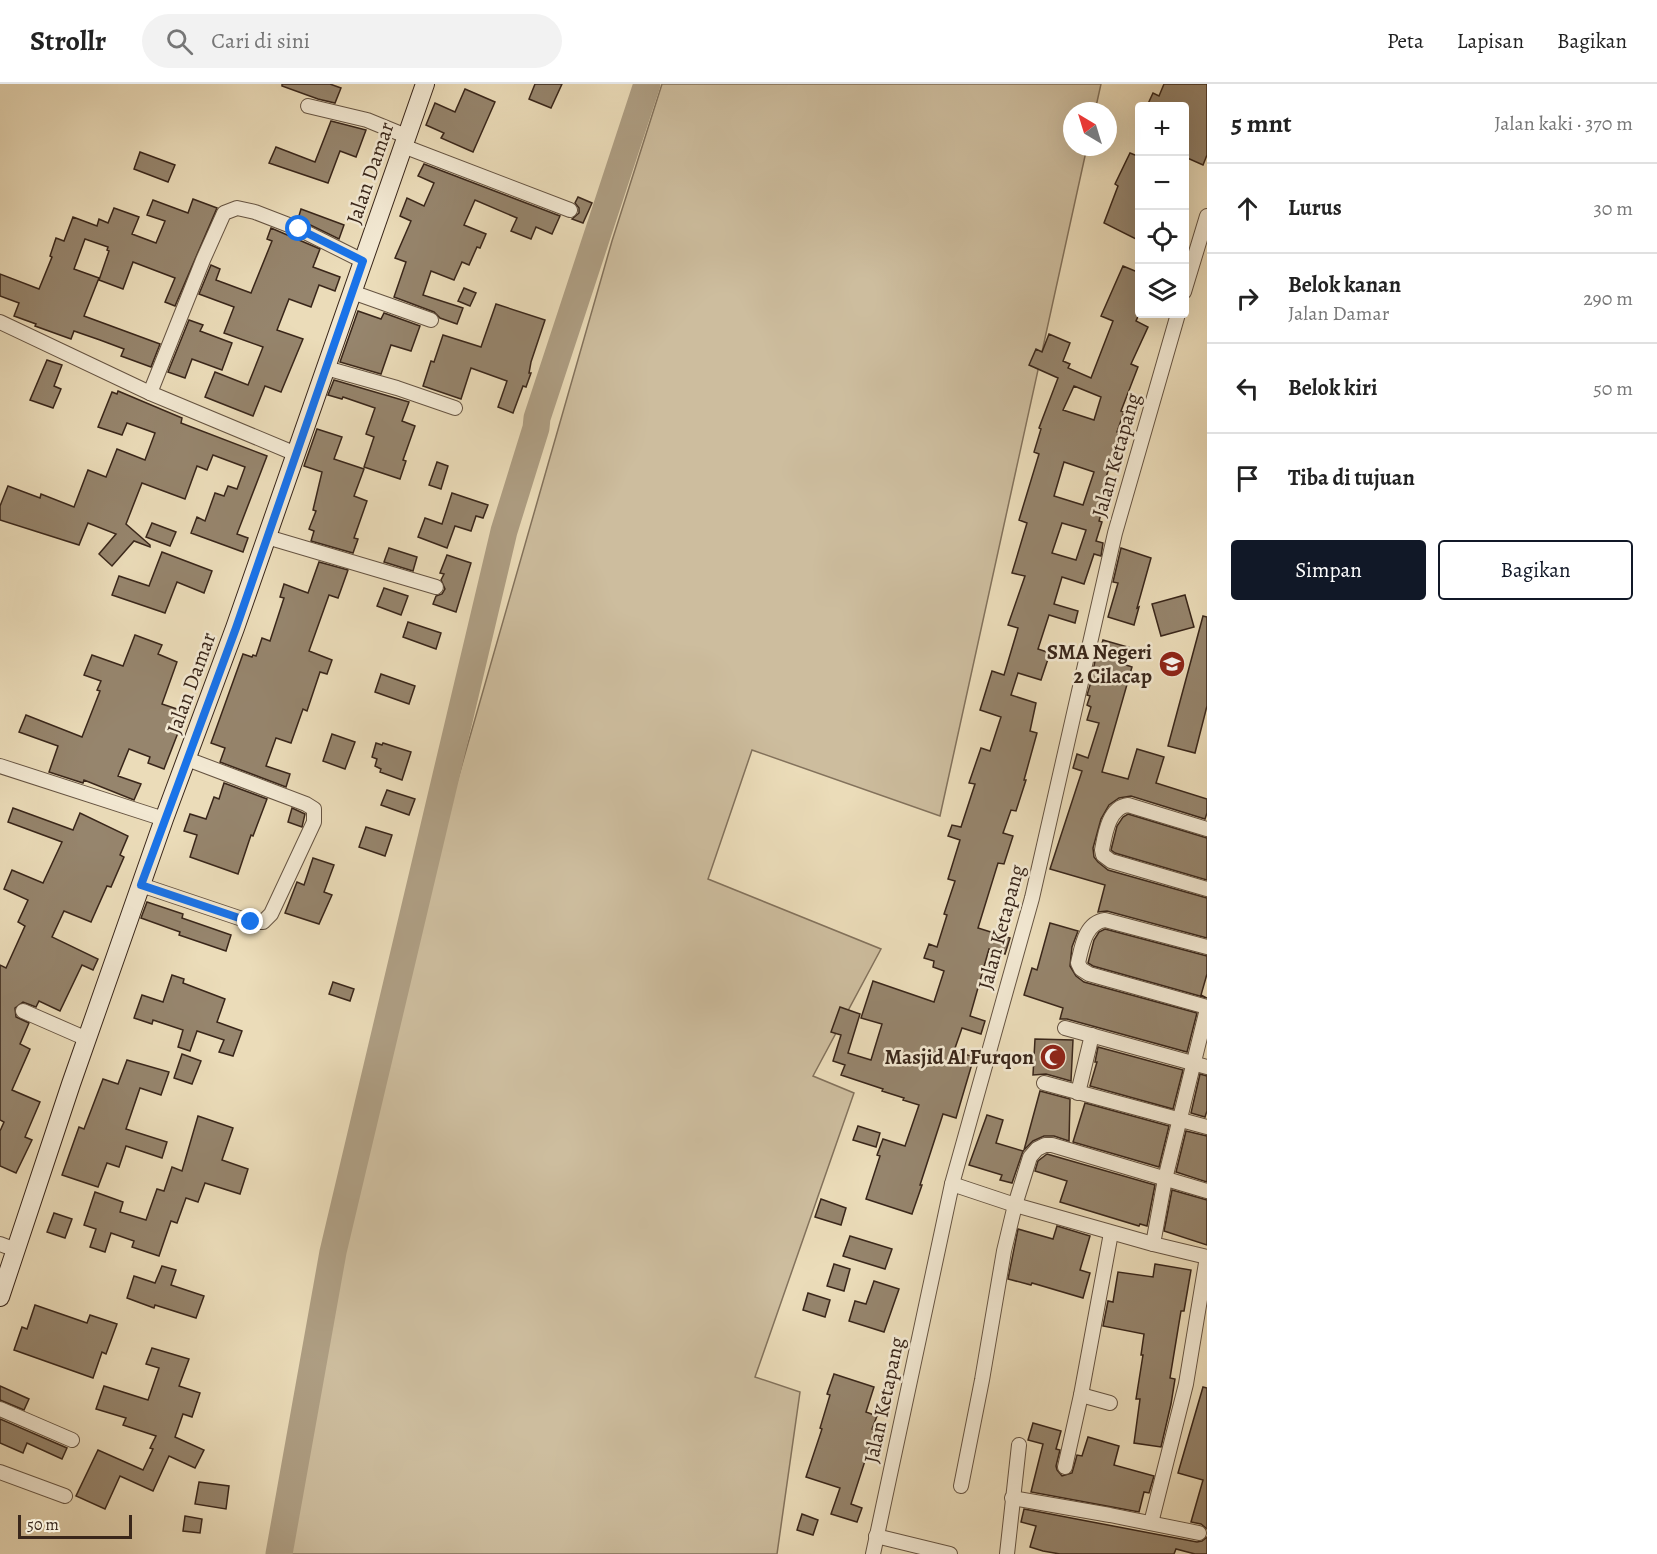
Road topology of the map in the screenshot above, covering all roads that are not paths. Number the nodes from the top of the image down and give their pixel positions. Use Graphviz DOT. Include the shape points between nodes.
graph roads {
  1 [pos="425,84"];
  2 [pos="308,106"];
  3 [pos="404,141"];
  4 [pos="570,210"];
  5 [pos="1206,220"];
  6 [pos="363,261"];
  7 [pos="1189,278"];
  8 [pos="352,292"];
  9 [pos="1177,318"];
  10 [pos="431,320"];
  11 [pos="0,322"];
  12 [pos="326,368"];
  13 [pos="150,393"];
  14 [pos="455,408"];
  15 [pos="296,454"];
  16 [pos="267,537"];
  17 [pos="436,587"];
  18 [pos="187,759"];
  19 [pos="0,766"];
  20 [pos="164,819"];
  21 [pos="1207,829"];
  22 [pos="141,885"];
  23 [pos="1207,889"];
  24 [pos="1207,946"];
  25 [pos="1207,1008"];
  26 [pos="23,1011"];
  27 [pos="1065,1028"];
  28 [pos="1092,1035"];
  29 [pos="87,1039"];
  30 [pos="1200,1065"];
  31 [pos="1044,1083"];
  32 [pos="1078,1093"];
  33 [pos="1180,1121"];
  34 [pos="1207,1128"];
  35 [pos="1165,1179"];
  36 [pos="952,1184"];
  37 [pos="1207,1191"];
  38 [pos="1015,1205"];
  39 [pos="1111,1233"];
  40 [pos="1153,1244"];
  41 [pos="8,1247"];
  42 [pos="1207,1257"];
  43 [pos="0,1295"];
  44 [pos="1081,1395"];
  45 [pos="1110,1403"];
  46 [pos="0,1409"];
  47 [pos="72,1440"];
  48 [pos="1019,1445"];
  49 [pos="1065,1467"];
  50 [pos="0,1472"];
  51 [pos="961,1486"];
  52 [pos="65,1496"];
  53 [pos="1012,1498"];
  54 [pos="1151,1523"];
  55 [pos="1199,1533"];
  56 [pos="876,1536"];
  57 [pos="873,1554"];
  58 [pos="950,1554"];
  59 [pos="956,1554"];
  60 [pos="1007,1554"];
  1 -- 3 [label="street, Jalan Damar"];
  2 -- 3 [label="street" via="368,120"];
  3 -- 4 [label="street"];
  3 -- 6 [label="street, Jalan Damar"];
  5 -- 7 [label="street"];
  6 -- 8 [label="street, Jalan Damar"];
  6 -- 13 [label="street" via="255,212 237,208 224,213"];
  8 -- 10 [label="street"];
  8 -- 12 [label="street, Jalan Damar"];
  9 -- 36 [label="street, Jalan Ketapang" via="1115,533 1032,898"];
  11 -- 13 [label="street"];
  12 -- 14 [label="street"];
  12 -- 15 [label="street, Jalan Damar"];
  13 -- 15 [label="street"];
  15 -- 16 [label="street, Jalan Damar"];
  16 -- 17 [label="street"];
  16 -- 18 [label="street, Jalan Damar"];
  18 -- 20 [label="street, Jalan Damar"];
  18 -- 22 [label="street" via="306,804 314,809 314,822 271,914 263,922 251,922"];
  19 -- 20 [label="street"];
  20 -- 22 [label="street, Jalan Damar"];
  21 -- 23 [label="street" via="1121,806 1113,814 1102,850 1111,861"];
  22 -- 29 [label="street, Jalan Damar"];
  24 -- 25 [label="street" via="1097,921 1087,932 1078,963 1089,974"];
  25 -- 30 [label="street"];
  26 -- 29 [label="street"];
  27 -- 28 [label="street"];
  28 -- 30 [label="street"];
  28 -- 32 [label="street"];
  29 -- 41 [label="street, Jalan Damar"];
  30 -- 33 [label="street"];
  31 -- 32 [label="street"];
  32 -- 33 [label="street"];
  33 -- 34 [label="street"];
  33 -- 35 [label="street"];
  35 -- 37 [label="street"];
  35 -- 38 [label="street" via="1045,1145 1030,1157"];
  35 -- 40 [label="street"];
  36 -- 38 [label="street"];
  36 -- 56 [label="street, Jalan Ketapang"];
  38 -- 39 [label="street"];
  38 -- 51 [label="street"];
  39 -- 40 [label="street"];
  39 -- 44 [label="street"];
  40 -- 42 [label="street"];
  41 -- 43 [label="street, Jalan Damar"];
  42 -- 54 [label="street" via="1186,1384"];
  44 -- 45 [label="street"];
  44 -- 49 [label="street"];
  46 -- 47 [label="street"];
  48 -- 53 [label="street"];
  50 -- 52 [label="street"];
  53 -- 54 [label="street"];
  53 -- 60 [label="street"];
  54 -- 55 [label="street"];
  56 -- 57 [label="street, Jalan Ketapang"];
  56 -- 58 [label="street"];
  58 -- 59 [label="street"];
}
